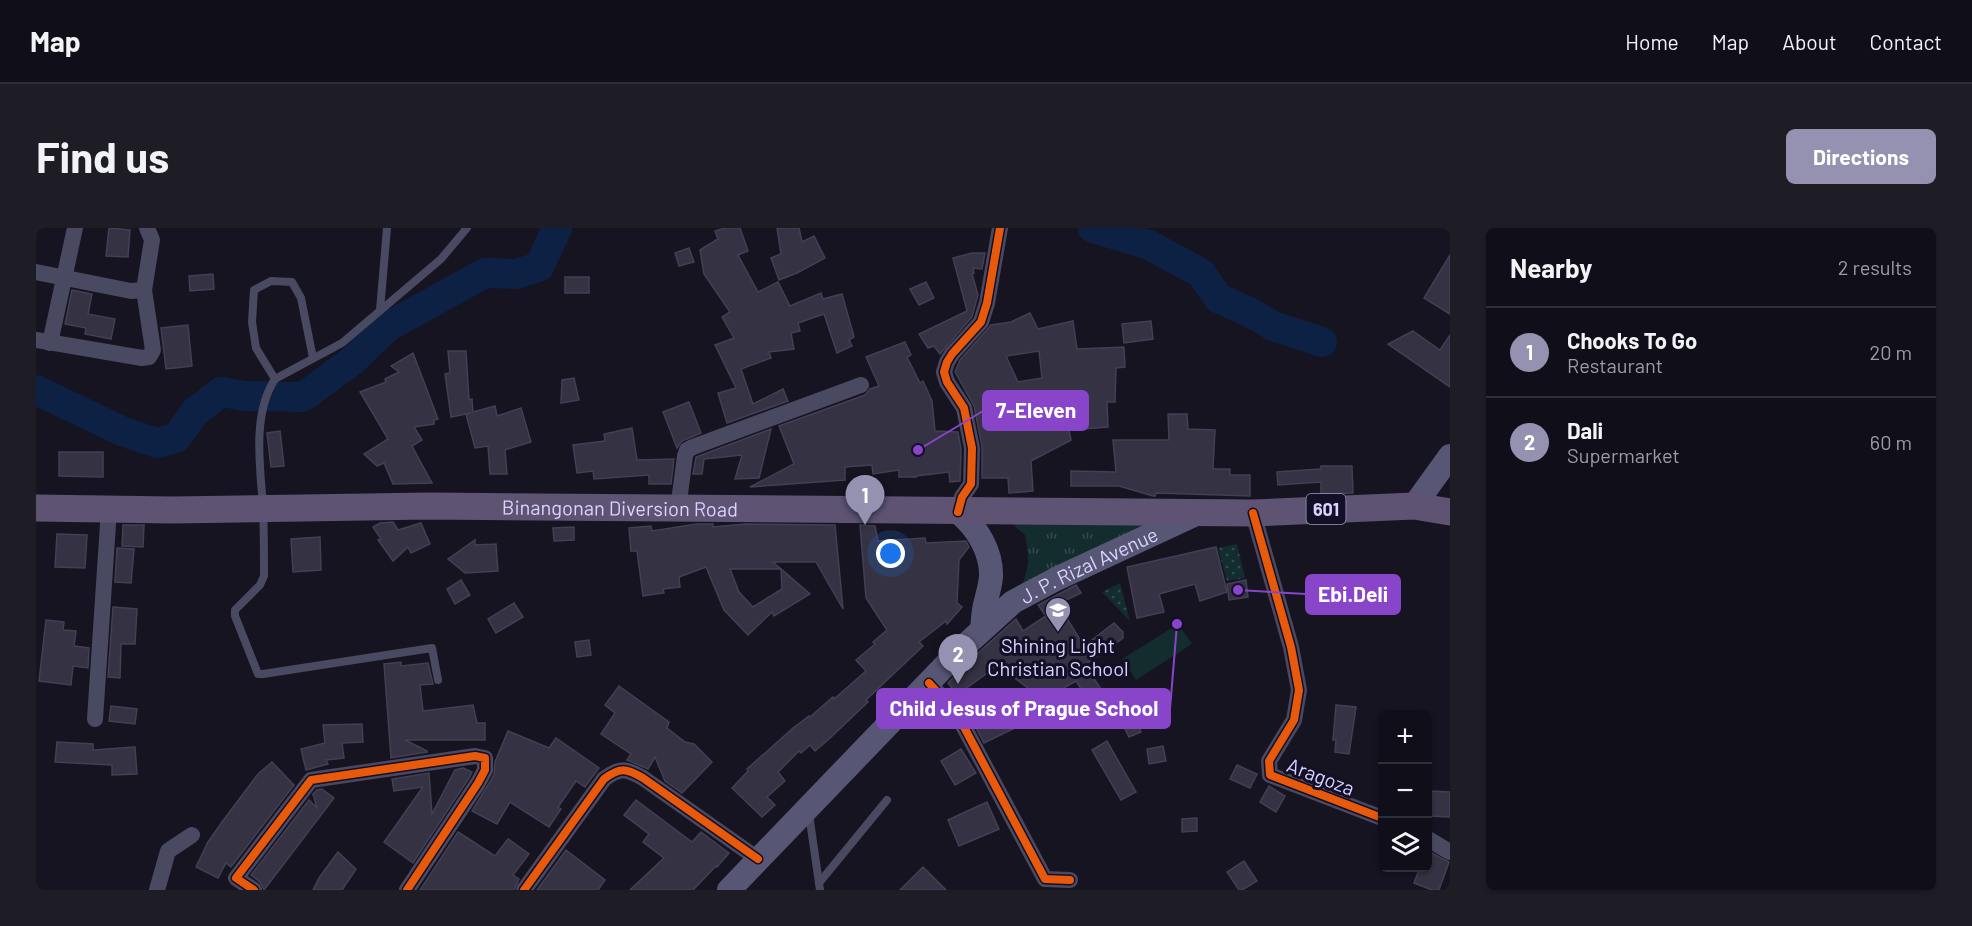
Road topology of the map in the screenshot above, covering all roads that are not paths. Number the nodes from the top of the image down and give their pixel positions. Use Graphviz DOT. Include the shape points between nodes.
graph roads {
  1 [pos="75,228"];
  2 [pos="147,228"];
  3 [pos="387,228"];
  4 [pos="467,228"];
  5 [pos="1000,228"];
  6 [pos="36,272"];
  7 [pos="64,277"];
  8 [pos="144,290"];
  9 [pos="380,310"];
  10 [pos="43,341"];
  11 [pos="313,358"];
  12 [pos="275,379"];
  13 [pos="861,385"];
  14 [pos="1450,456"];
  15 [pos="1414,506"];
  16 [pos="36,508"];
  17 [pos="263,508"];
  18 [pos="109,509"];
  19 [pos="678,509"];
  20 [pos="1203,511"];
  21 [pos="958,512"];
  22 [pos="1450,512"];
  23 [pos="1252,513"];
  24 [pos="982,628"];
  25 [pos="438,680"];
  26 [pos="929,682"];
  27 [pos="95,719"];
  28 [pos="886,800"];
  29 [pos="809,807"];
  30 [pos="1378,816"];
  31 [pos="192,835"];
  32 [pos="1432,841"];
  33 [pos="1450,852"];
  34 [pos="758,859"];
  35 [pos="1070,880"];
  36 [pos="819,886"];
  37 [pos="157,890"];
  38 [pos="254,890"];
  39 [pos="407,890"];
  40 [pos="524,890"];
  41 [pos="729,890"];
  1 -- 7 [label="street"];
  2 -- 8 [label="street" via="152,240"];
  3 -- 9 [label="lane"];
  4 -- 9 [label="lane" via="441,259"];
  5 -- 21 [label="street" via="981,322 952,354 944,372 964,408 972,448 971,484"];
  6 -- 7 [label="street"];
  7 -- 8 [label="street" via="131,291"];
  7 -- 10 [label="street"];
  8 -- 10 [label="street" via="153,350 149,357"];
  9 -- 11 [label="lane" via="342,343"];
  11 -- 12 [label="lane"];
  11 -- 12 [label="lane" via="301,298 292,282 271,281 254,290 252,322 256,348"];
  12 -- 17 [label="lane" via="268,389 258,445"];
  13 -- 19 [label="street" via="687,450"];
  14 -- 15 [label="main road"];
  15 -- 22 [label="main road, 601"];
  15 -- 23 [label="main road, 601"];
  16 -- 18 [label="main road, Binangonan Diversion Road"];
  17 -- 18 [label="main road, Binangonan Diversion Road"];
  17 -- 19 [label="main road, Binangonan Diversion Road"];
  17 -- 25 [label="lane" via="264,576 235,610 258,674 432,648"];
  18 -- 27 [label="street"];
  19 -- 21 [label="main road, Binangonan Diversion Road"];
  20 -- 21 [label="main road, Binangonan Diversion Road"];
  20 -- 23 [label="main road, 601"];
  20 -- 24 [label="main road, J. P. Rizal Avenue / 601" via="1038,588 1012,602"];
  21 -- 24 [label="main road, J. P. Rizal Avenue" via="980,537 990,562"];
  23 -- 30 [label="street, Aragoza" via="1291,647 1299,690 1294,720 1269,761 1270,775"];
  24 -- 26 [label="main road, J. P. Rizal Avenue / 601"];
  26 -- 29 [label="main road, J. P. Rizal Avenue / 601"];
  26 -- 35 [label="street" via="957,714 1045,879"];
  28 -- 36 [label="lane"];
  29 -- 34 [label="main road, J. P. Rizal Avenue / 601"];
  29 -- 36 [label="lane"];
  31 -- 37 [label="street" via="168,851"];
  32 -- 33 [label="street"];
  34 -- 40 [label="street" via="643,778 629,770 616,770 604,779"];
  34 -- 41 [label="main road, J. P. Rizal Avenue / 601"];
  38 -- 39 [label="street" via="236,878 311,780 475,756 485,758 485,770 478,783"];
}
